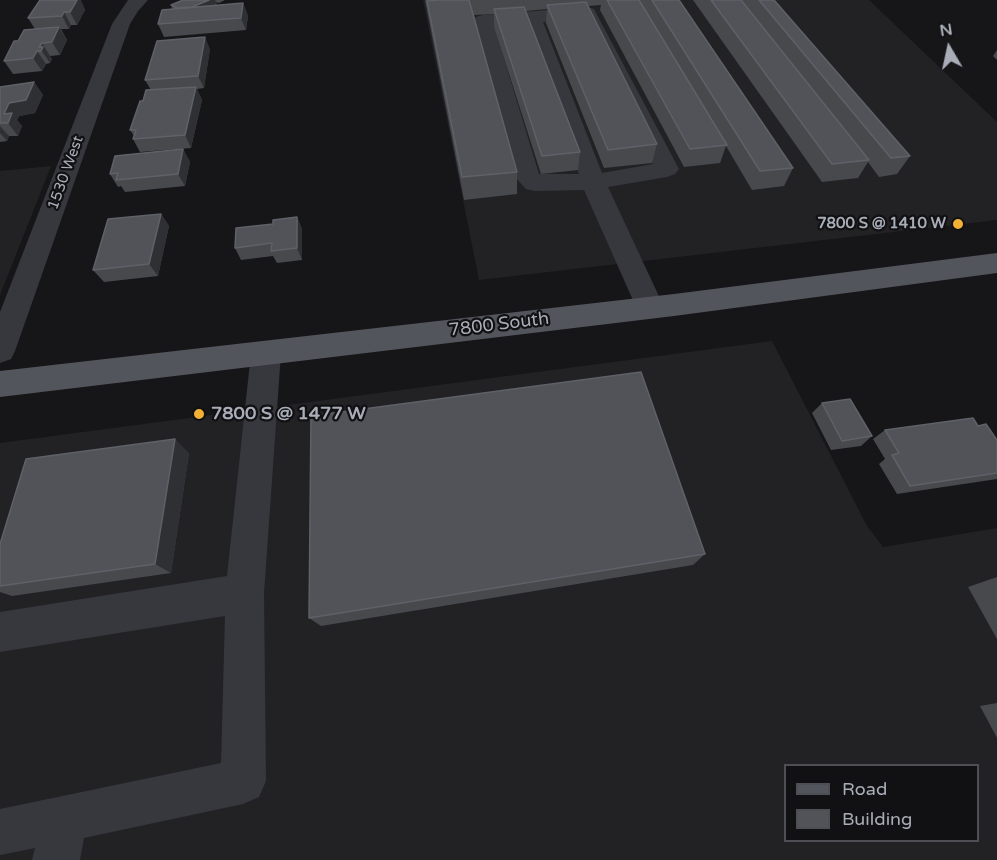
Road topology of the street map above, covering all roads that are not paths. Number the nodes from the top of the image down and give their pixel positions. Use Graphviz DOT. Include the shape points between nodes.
graph roads {
  1 [pos="139,0"];
  2 [pos="532,17"];
  3 [pos="594,182"];
  4 [pos="997,263"];
  5 [pos="650,308"];
  6 [pos="0,351"];
  7 [pos="266,353"];
  8 [pos="0,384"];
  9 [pos="245,594"];
  10 [pos="0,632"];
  11 [pos="0,832"];
  12 [pos="60,839"];
  1 -- 6 [label="street, 1530 West" via="121,24"];
  2 -- 3 [label="street"];
  2 -- 3 [label="street" via="483,21 528,178 535,183"];
  2 -- 3 [label="street" via="587,13 667,169"];
  3 -- 5 [label="street"];
  4 -- 5 [label="main road, 7800 South"];
  5 -- 7 [label="main road, 7800 South"];
  7 -- 8 [label="main road, 7800 South"];
  7 -- 9 [label="street"];
  9 -- 10 [label="street"];
  9 -- 12 [label="street" via="243,781"];
  11 -- 12 [label="street"];
}
